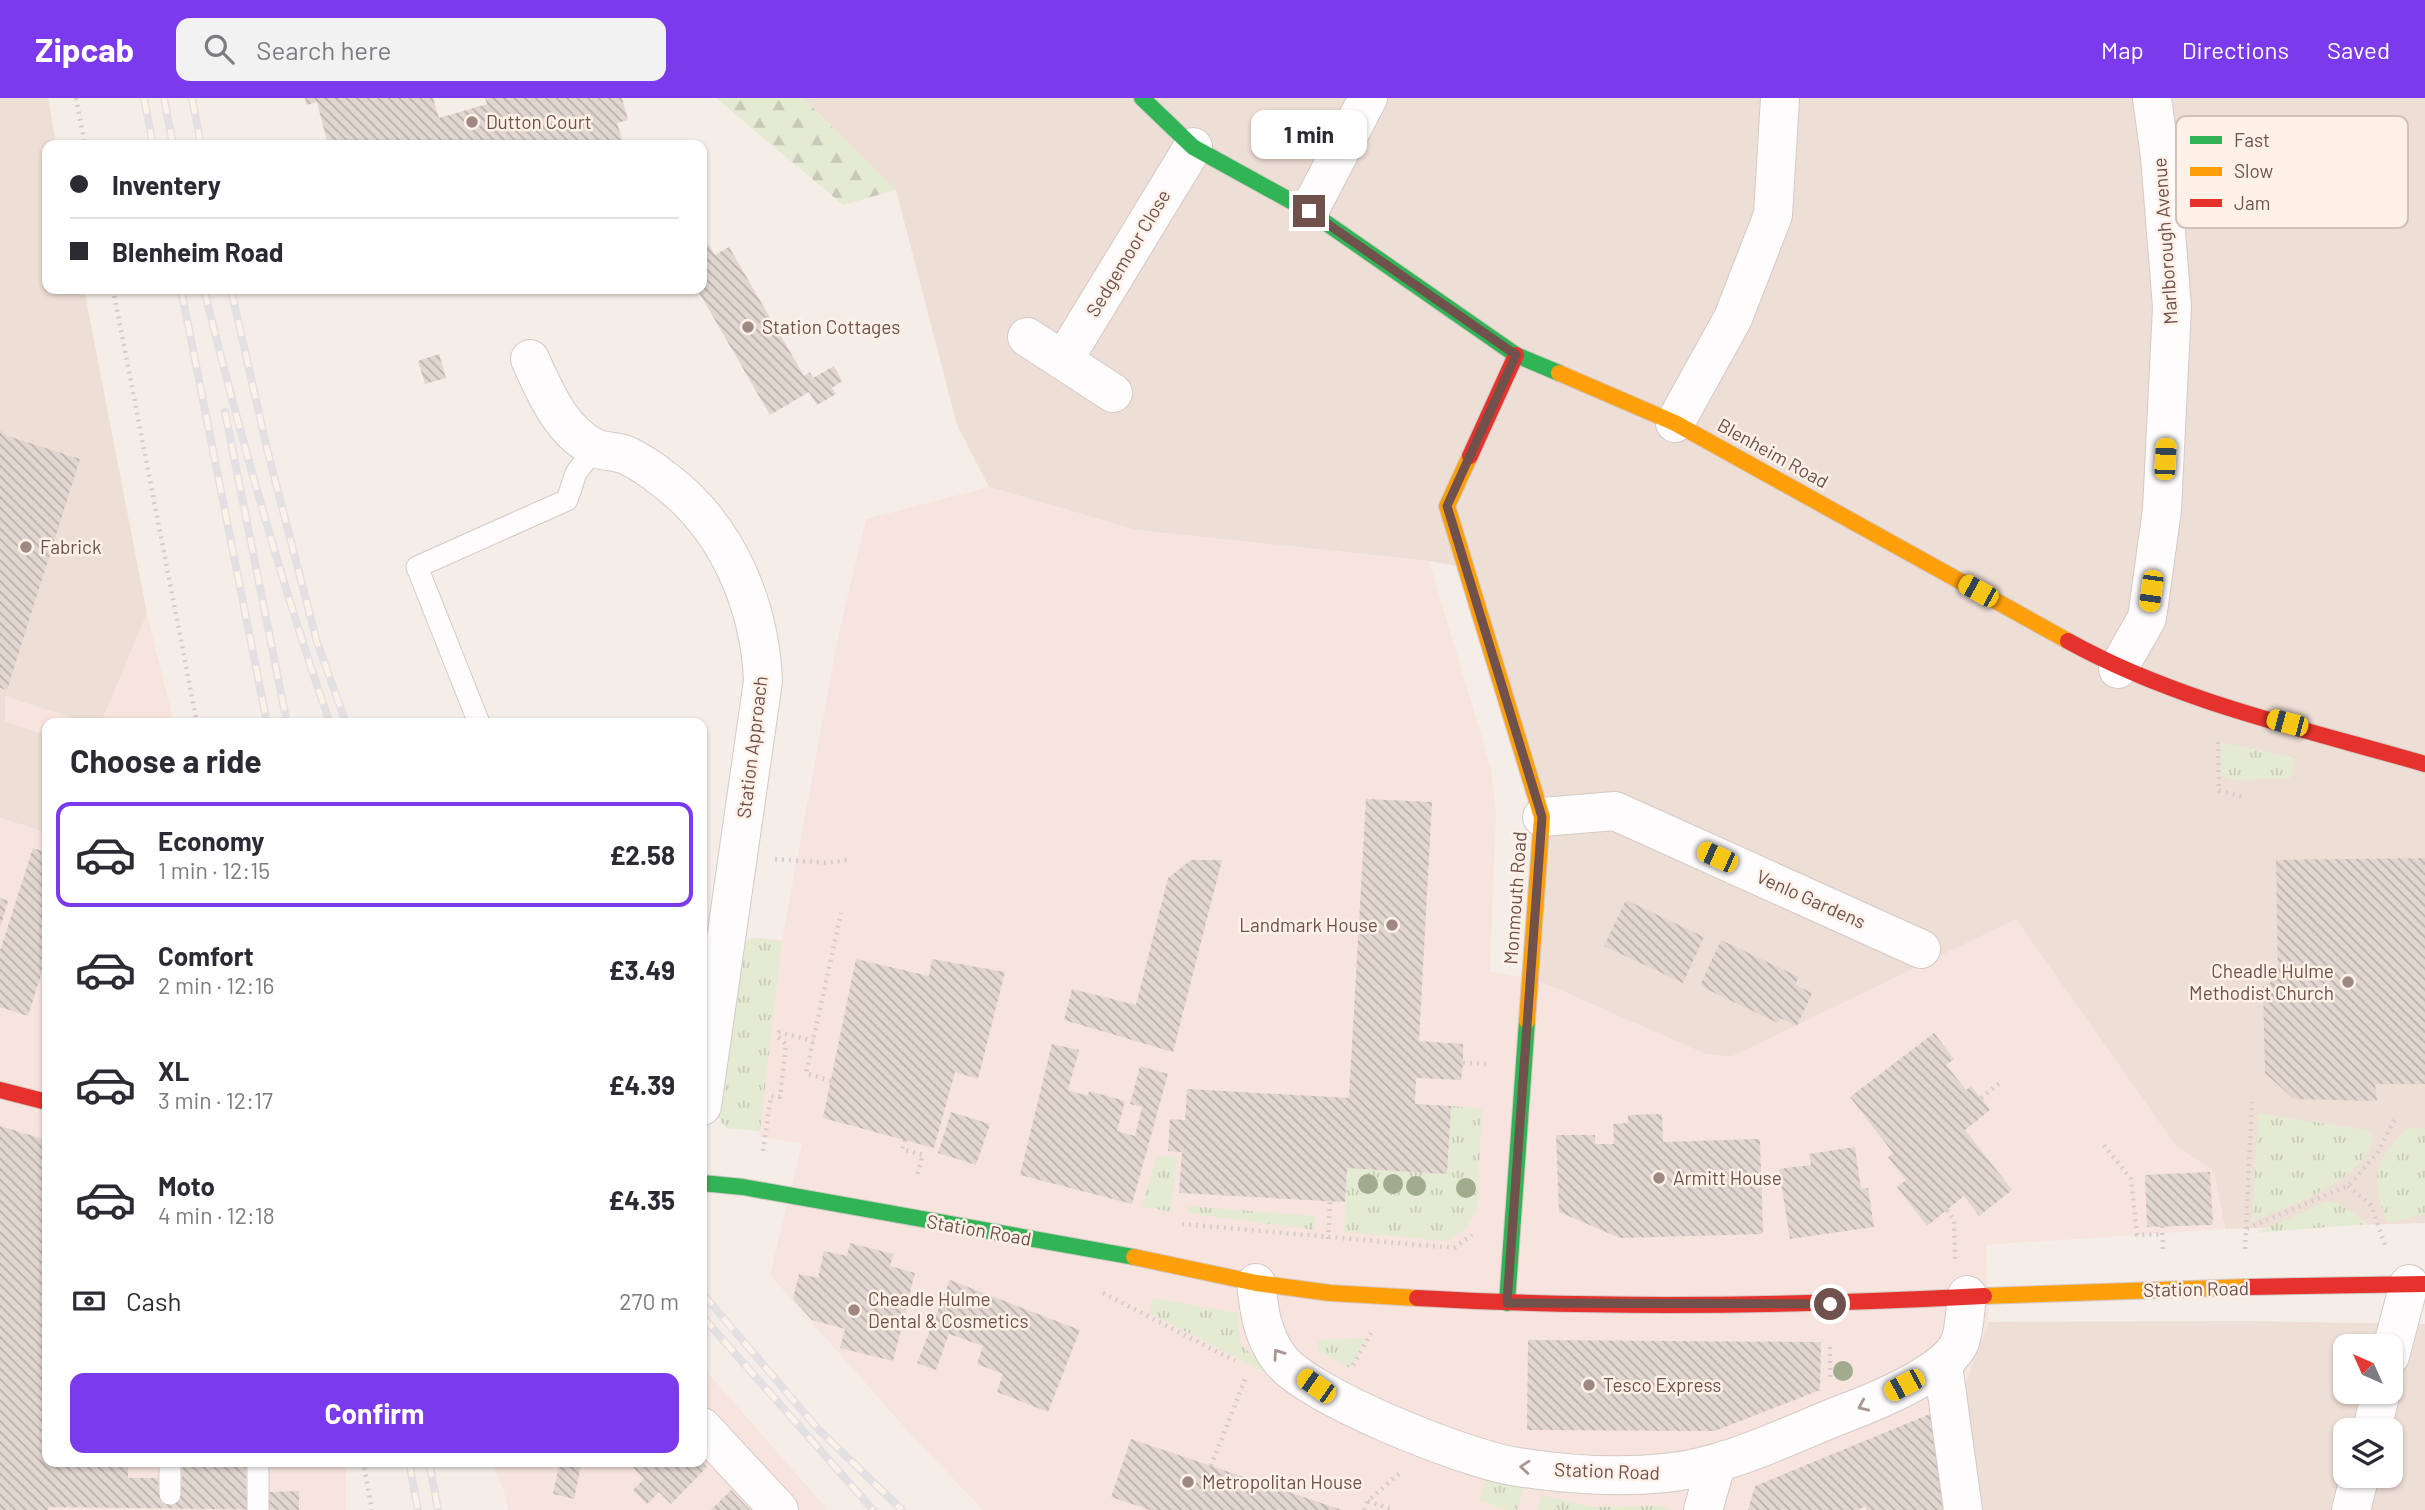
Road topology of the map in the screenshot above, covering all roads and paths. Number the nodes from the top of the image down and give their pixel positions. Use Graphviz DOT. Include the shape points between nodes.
graph roads {
  1 [pos="76,98"];
  2 [pos="1142,98"];
  3 [pos="1368,98"];
  4 [pos="1780,98"];
  5 [pos="2152,98"];
  6 [pos="84,140"];
  7 [pos="1193,147"];
  8 [pos="1309,211"];
  9 [pos="114,294"];
  10 [pos="1027,337"];
  11 [pos="1516,355"];
  12 [pos="530,359"];
  13 [pos="1064,359"];
  14 [pos="1113,393"];
  15 [pos="1675,423"];
  16 [pos="595,448"];
  17 [pos="2118,669"];
  18 [pos="2217,704"];
  19 [pos="196,718"];
  20 [pos="477,718"];
  21 [pos="2425,764"];
  22 [pos="2245,797"];
  23 [pos="1542,817"];
  24 [pos="738,856"];
  25 [pos="847,860"];
  26 [pos="841,913"];
  27 [pos="1921,949"];
  28 [pos="813,1041"];
  29 [pos="1463,1063"];
  30 [pos="1482,1064"];
  31 [pos="707,1070"];
  32 [pos="2002,1080"];
  33 [pos="831,1081"];
  34 [pos="0,1090"];
  35 [pos="1981,1098"];
  36 [pos="42,1101"];
  37 [pos="2252,1102"];
  38 [pos="2396,1117"];
  39 [pos="905,1140"];
  40 [pos="2104,1145"];
  41 [pos="752,1149"];
  42 [pos="763,1152"];
  43 [pos="773,1154"];
  44 [pos="902,1176"];
  45 [pos="916,1178"];
  46 [pos="929,1181"];
  47 [pos="707,1183"];
  48 [pos="2348,1186"];
  49 [pos="1330,1202"];
  50 [pos="1947,1210"];
  51 [pos="1174,1223"];
  52 [pos="1480,1226"];
  53 [pos="2246,1229"];
  54 [pos="2163,1234"];
  55 [pos="1328,1239"];
  56 [pos="1255,1283"];
  57 [pos="2411,1284"];
  58 [pos="2242,1288"];
  59 [pos="1961,1295"];
  60 [pos="1507,1303"];
  61 [pos="1830,1304"];
  62 [pos="2396,1334"];
  63 [pos="1943,1365"];
  64 [pos="1247,1373"];
  65 [pos="1829,1419"];
  66 [pos="707,1432"];
  67 [pos="1423,1437"];
  68 [pos="1716,1465"];
  69 [pos="1212,1466"];
  70 [pos="170,1467"];
  71 [pos="258,1467"];
  72 [pos="364,1467"];
  73 [pos="2357,1488"];
  74 [pos="1368,1501"];
  75 [pos="169,1502"];
  76 [pos="258,1502"];
  77 [pos="372,1510"];
  78 [pos="779,1510"];
  79 [pos="1364,1510"];
  80 [pos="1393,1510"];
  81 [pos="1703,1510"];
  82 [pos="1964,1510"];
  83 [pos="2351,1510"];
  1 -- 6 [label="path"];
  2 -- 7 [label="street, Blenheim Road"];
  3 -- 8 [label="street"];
  4 -- 15 [label="street" via="1773,215 1733,318"];
  5 -- 17 [label="street, Marlborough Avenue" via="2172,307 2162,510 2147,618"];
  7 -- 8 [label="street, Blenheim Road"];
  7 -- 13 [label="street, Sedgemoor Close"];
  8 -- 11 [label="street, Blenheim Road"];
  9 -- 19 [label="path"];
  10 -- 13 [label="street"];
  11 -- 15 [label="street, Blenheim Road"];
  11 -- 23 [label="street, Monmouth Road" via="1447,506"];
  12 -- 16 [label="street, Station Approach" via="571,430"];
  13 -- 14 [label="street"];
  15 -- 17 [label="street, Blenheim Road"];
  16 -- 20 [label="lane" via="576,473 567,500 417,567"];
  16 -- 24 [label="street, Station Approach" via="626,455 668,482 710,526 735,567 755,615 763,681"];
  17 -- 18 [label="street, Blenheim Road"];
  18 -- 21 [label="street, Blenheim Road"];
  18 -- 22 [label="path" via="2219,791"];
  23 -- 27 [label="street, Venlo Gardens" via="1615,811"];
  23 -- 60 [label="street, Monmouth Road"];
  24 -- 25 [label="path" via="827,863"];
  24 -- 31 [label="street, Station Approach"];
  26 -- 28 [label="path"];
  28 -- 33 [label="path" via="806,1073"];
  28 -- 42 [label="path" via="779,1032 786,1044 780,1097 771,1096"];
  29 -- 30 [label="path"];
  32 -- 35 [label="path"];
  34 -- 36 [label="street"];
  37 -- 53 [label="path"];
  38 -- 48 [label="path" via="2377,1154"];
  39 -- 45 [label="path" via="902,1149 923,1155"];
  40 -- 54 [label="path" via="2131,1179 2137,1235"];
  41 -- 42 [label="path"];
  42 -- 43 [label="path"];
  44 -- 45 [label="path"];
  45 -- 46 [label="path"];
  47 -- 56 [label="street, Station Road" via="1133,1257"];
  48 -- 53 [label="path"];
  48 -- 57 [label="path" via="2371,1205"];
  49 -- 55 [label="path"];
  50 -- 59 [label="path" via="1954,1220"];
  51 -- 55 [label="path"];
  52 -- 55 [label="path" via="1454,1248"];
  53 -- 58 [label="path"];
  56 -- 60 [label="street, Station Road" via="1331,1293"];
  67 -- 56 [label="street, Station Road, one-way" via="1335,1399 1280,1360 1261,1324"];
  57 -- 58 [label="street, Station Road"];
  57 -- 62 [label="street"];
  58 -- 59 [label="street, Station Road"];
  59 -- 61 [label="street, Station Road"];
  59 -- 63 [label="street" via="1960,1342"];
  60 -- 61 [label="street, Station Road"];
  61 -- 65 [label="path"];
  63 -- 65 [label="street, Station Road, one-way" via="1865,1406"];
  63 -- 82 [label="street"];
  64 -- 69 [label="path"];
  65 -- 68 [label="street, Station Road"];
  66 -- 78 [label="street"];
  68 -- 67 [label="street, Station Road, one-way" via="1664,1473 1602,1474 1510,1466"];
  67 -- 74 [label="path" via="1413,1461"];
  68 -- 81 [label="street"];
  70 -- 75 [label="lane, bridge"];
  71 -- 76 [label="lane"];
  72 -- 77 [label="path"];
  73 -- 83 [label="street"];
  74 -- 79 [label="path"];
  74 -- 80 [label="path"];
}
